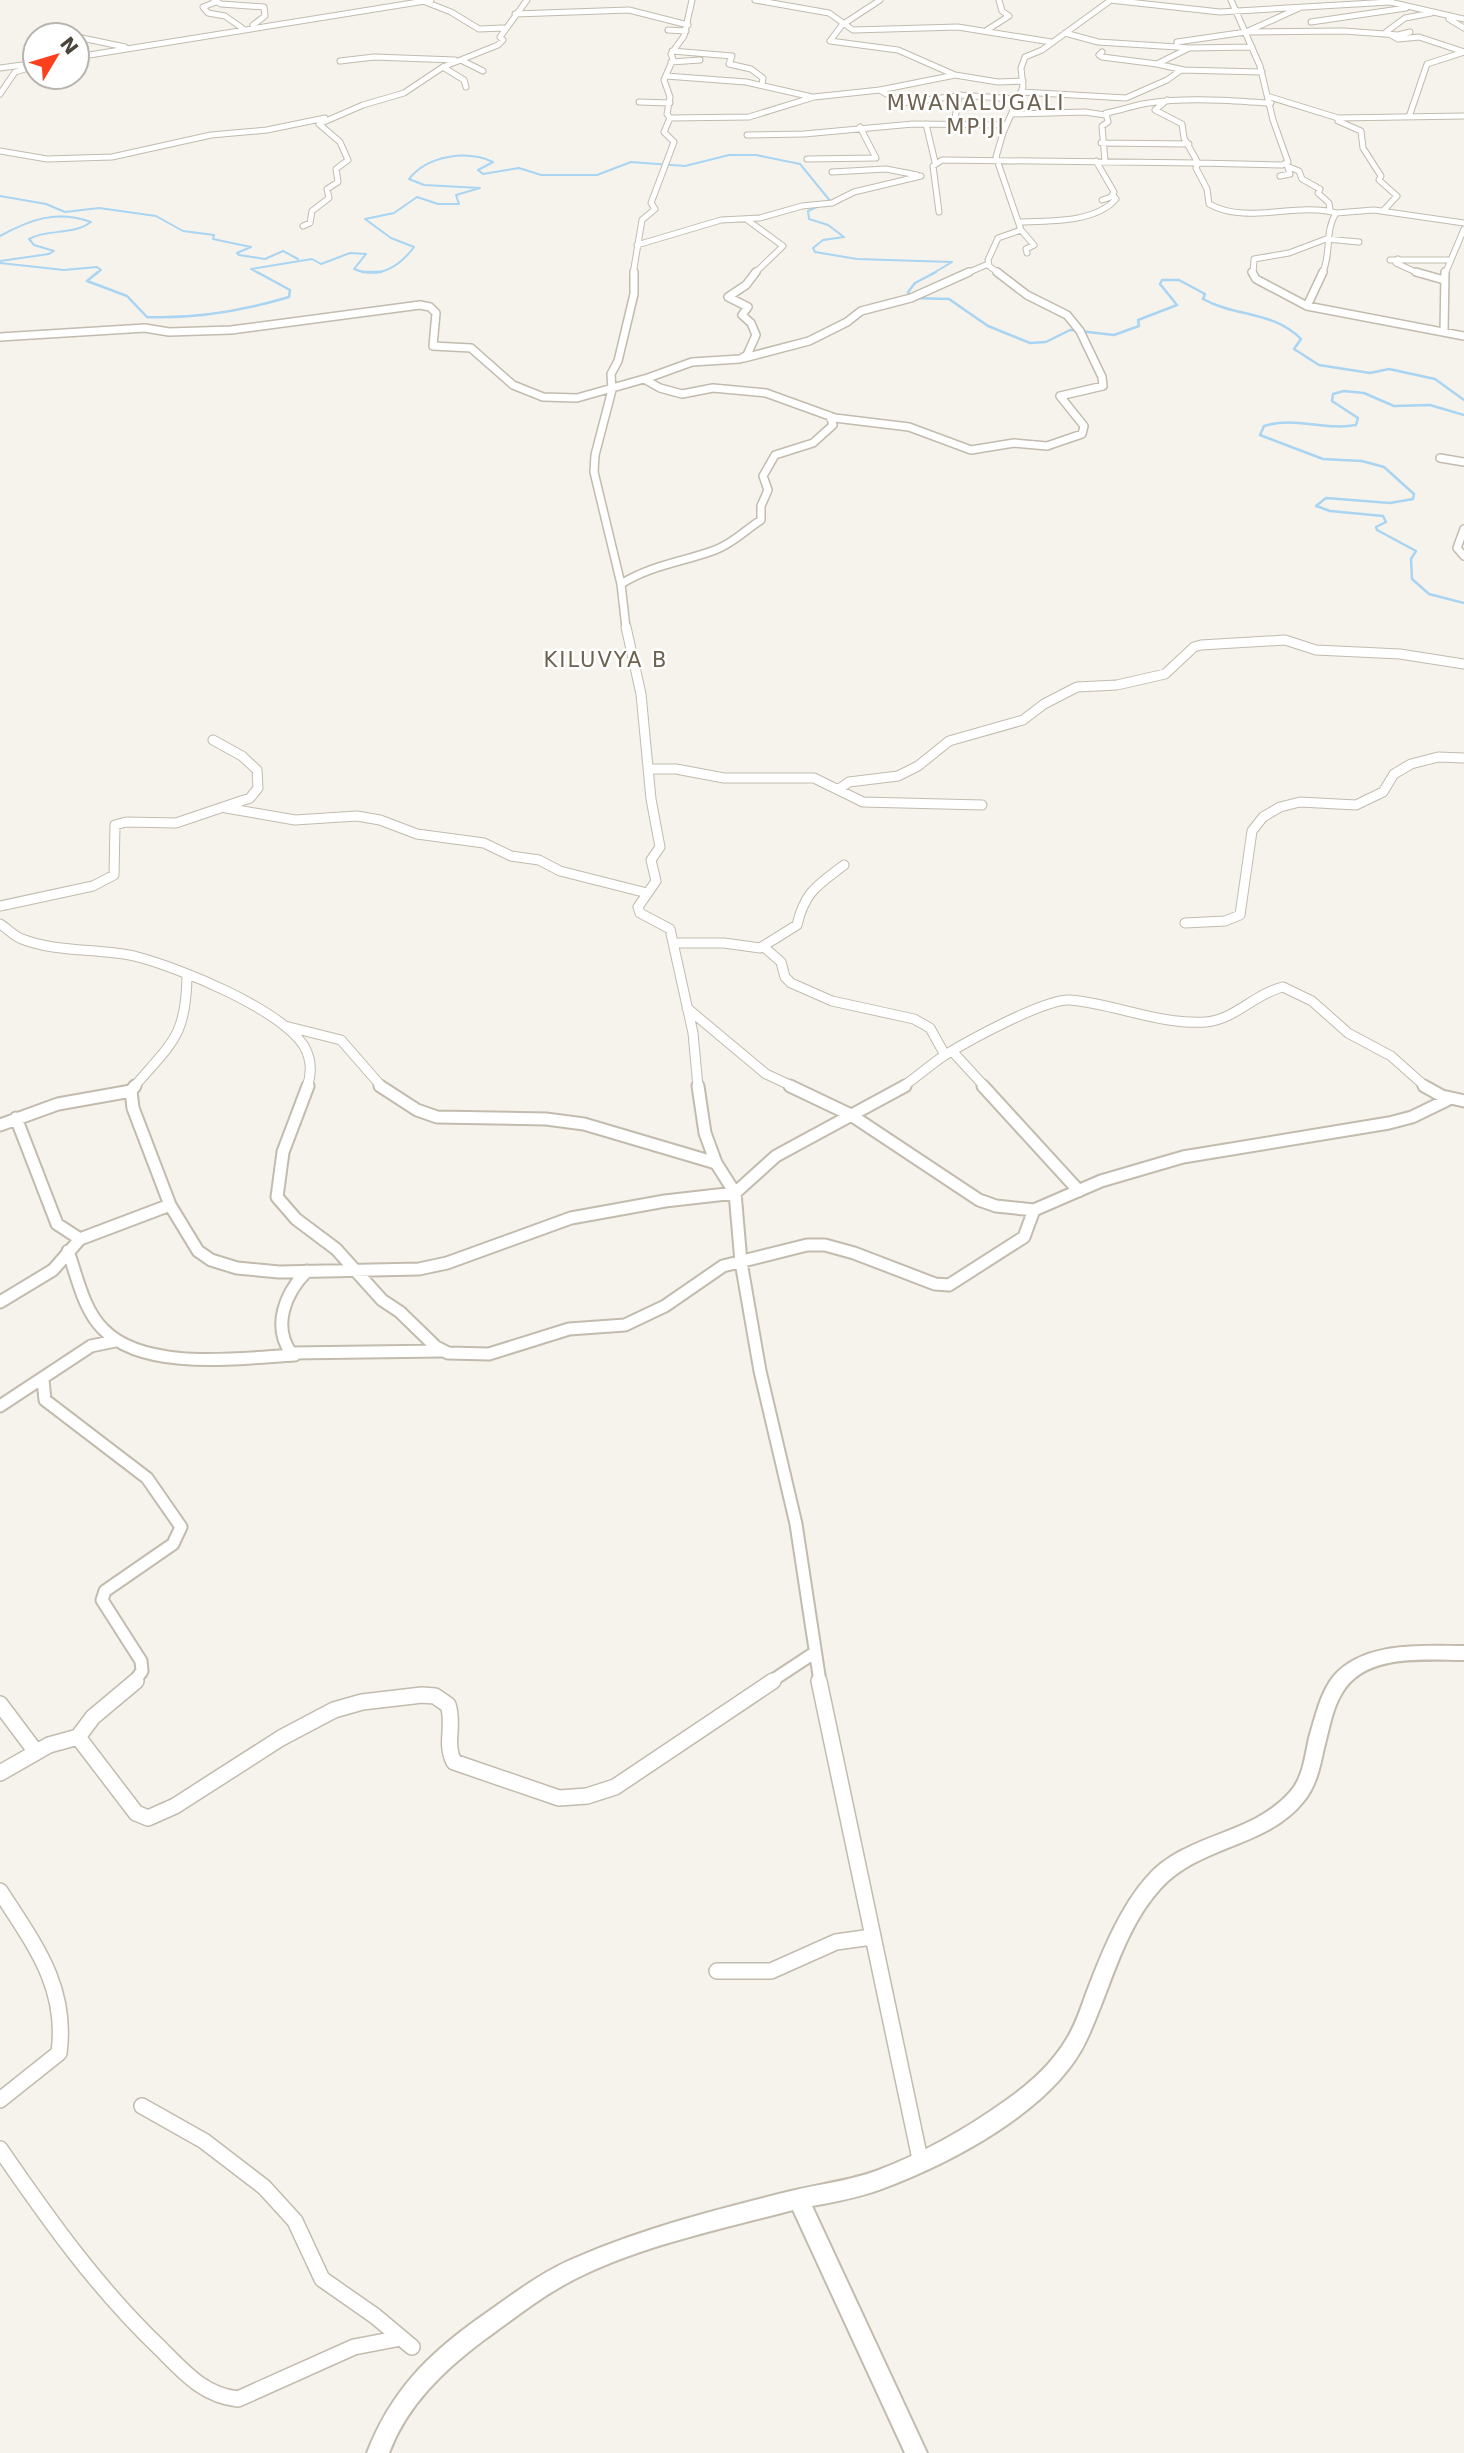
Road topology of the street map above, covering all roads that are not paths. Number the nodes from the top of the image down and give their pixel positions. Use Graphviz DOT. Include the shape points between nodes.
graph roads {
  1 [pos="431,0"];
  2 [pos="527,0"];
  3 [pos="692,0"];
  4 [pos="755,0"];
  5 [pos="880,0"];
  6 [pos="999,0"];
  7 [pos="1110,0"];
  8 [pos="1231,0"];
  9 [pos="215,1"];
  10 [pos="423,1"];
  11 [pos="1391,1"];
  12 [pos="1298,7"];
  13 [pos="1412,7"];
  14 [pos="1233,10"];
  15 [pos="267,13"];
  16 [pos="1433,13"];
  17 [pos="515,14"];
  18 [pos="1445,15"];
  19 [pos="1464,19"];
  20 [pos="284,22"];
  21 [pos="1311,22"];
  22 [pos="842,25"];
  23 [pos="249,27"];
  24 [pos="242,28"];
  25 [pos="503,28"];
  26 [pos="687,28"];
  27 [pos="1464,28"];
  28 [pos="668,30"];
  29 [pos="987,30"];
  30 [pos="1316,31"];
  31 [pos="1245,32"];
  32 [pos="1410,32"];
  33 [pos="1065,33"];
  34 [pos="1390,34"];
  35 [pos="91,40"];
  36 [pos="1051,42"];
  37 [pos="1177,47"];
  38 [pos="1252,47"];
  39 [pos="128,48"];
  40 [pos="1189,48"];
  41 [pos="1102,52"];
  42 [pos="91,54"];
  43 [pos="672,57"];
  44 [pos="459,59"];
  45 [pos="700,60"];
  46 [pos="340,61"];
  47 [pos="1157,64"];
  48 [pos="21,66"];
  49 [pos="443,67"];
  50 [pos="0,69"];
  51 [pos="20,69"];
  52 [pos="1184,70"];
  53 [pos="484,71"];
  54 [pos="1262,72"];
  55 [pos="955,75"];
  56 [pos="666,76"];
  57 [pos="1023,81"];
  58 [pos="762,85"];
  59 [pos="466,87"];
  60 [pos="880,90"];
  61 [pos="1021,92"];
  62 [pos="0,94"];
  63 [pos="957,96"];
  64 [pos="814,97"];
  65 [pos="1015,99"];
  66 [pos="1167,100"];
  67 [pos="1270,100"];
  68 [pos="639,102"];
  69 [pos="670,102"];
  70 [pos="1013,114"];
  71 [pos="1105,115"];
  72 [pos="1464,116"];
  73 [pos="335,117"];
  74 [pos="669,117"];
  75 [pos="1334,117"];
  76 [pos="1409,117"];
  77 [pos="926,124"];
  78 [pos="954,124"];
  79 [pos="1005,125"];
  80 [pos="860,127"];
  81 [pos="747,135"];
  82 [pos="1101,143"];
  83 [pos="1189,144"];
  84 [pos="0,151"];
  85 [pos="807,159"];
  86 [pos="996,159"];
  87 [pos="1096,161"];
  88 [pos="1105,161"];
  89 [pos="935,162"];
  90 [pos="1198,163"];
  91 [pos="1288,166"];
  92 [pos="832,172"];
  93 [pos="933,174"];
  94 [pos="921,176"];
  95 [pos="1280,176"];
  96 [pos="1113,195"];
  97 [pos="1102,200"];
  98 [pos="1333,211"];
  99 [pos="1383,211"];
  100 [pos="939,212"];
  101 [pos="746,219"];
  102 [pos="1464,223"];
  103 [pos="303,226"];
  104 [pos="1020,226"];
  105 [pos="1464,229"];
  106 [pos="1326,239"];
  107 [pos="1359,242"];
  108 [pos="637,245"];
  109 [pos="1027,253"];
  110 [pos="1448,260"];
  111 [pos="988,264"];
  112 [pos="1444,281"];
  113 [pos="1307,306"];
  114 [pos="1444,332"];
  115 [pos="1464,335"];
  116 [pos="0,337"];
  117 [pos="744,358"];
  118 [pos="645,379"];
  119 [pos="612,389"];
  120 [pos="830,416"];
  121 [pos="1440,458"];
  122 [pos="1464,462"];
  123 [pos="1464,529"];
  124 [pos="1464,556"];
  125 [pos="621,584"];
  126 [pos="1464,664"];
  127 [pos="213,740"];
  128 [pos="1464,758"];
  129 [pos="649,769"];
  130 [pos="839,789"];
  131 [pos="982,805"];
  132 [pos="226,808"];
  133 [pos="844,864"];
  134 [pos="648,892"];
  135 [pos="0,906"];
  136 [pos="1185,923"];
  137 [pos="0,925"];
  138 [pos="673,943"];
  139 [pos="764,947"];
  140 [pos="187,976"];
  141 [pos="687,1008"];
  142 [pos="285,1026"];
  143 [pos="948,1053"];
  144 [pos="131,1091"];
  145 [pos="1447,1100"];
  146 [pos="1464,1101"];
  147 [pos="851,1115"];
  148 [pos="16,1118"];
  149 [pos="0,1125"];
  150 [pos="716,1163"];
  151 [pos="1079,1191"];
  152 [pos="735,1193"];
  153 [pos="170,1205"];
  154 [pos="1034,1210"];
  155 [pos="80,1239"];
  156 [pos="68,1251"];
  157 [pos="741,1262"];
  158 [pos="307,1271"];
  159 [pos="357,1271"];
  160 [pos="279,1272"];
  161 [pos="292,1286"];
  162 [pos="0,1301"];
  163 [pos="115,1341"];
  164 [pos="442,1351"];
  165 [pos="295,1355"];
  166 [pos="43,1380"];
  167 [pos="0,1406"];
  168 [pos="814,1653"];
  169 [pos="1464,1653"];
  170 [pos="0,1704"];
  171 [pos="78,1737"];
  172 [pos="36,1752"];
  173 [pos="0,1773"];
  174 [pos="0,1891"];
  175 [pos="872,1937"];
  176 [pos="717,1971"];
  177 [pos="0,2100"];
  178 [pos="142,2106"];
  179 [pos="0,2149"];
  180 [pos="920,2160"];
  181 [pos="798,2199"];
  182 [pos="378,2453"];
  183 [pos="916,2453"];
  1 -- 10 [label="street"];
  2 -- 17 [label="street"];
  3 -- 26 [label="street"];
  4 -- 22 [label="street" via="829,13"];
  5 -- 22 [label="street"];
  6 -- 29 [label="street" via="1009,16"];
  7 -- 14 [label="street"];
  7 -- 33 [label="street"];
  8 -- 14 [label="street"];
  9 -- 15 [label="street" via="257,4"];
  9 -- 24 [label="street" via="203,7 208,13 225,16"];
  10 -- 20 [label="street"];
  10 -- 25 [label="street" via="479,29"];
  11 -- 12 [label="street"];
  11 -- 13 [label="street"];
  12 -- 14 [label="street"];
  12 -- 21 [label="street"];
  12 -- 31 [label="street"];
  13 -- 16 [label="street"];
  13 -- 21 [label="street"];
  14 -- 31 [label="street"];
  15 -- 20 [label="street"];
  15 -- 23 [label="street"];
  16 -- 18 [label="street"];
  16 -- 34 [label="street" via="1405,19 1386,30"];
  17 -- 25 [label="street"];
  17 -- 26 [label="street" via="629,10"];
  18 -- 19 [label="street"];
  18 -- 27 [label="street"];
  20 -- 23 [label="street"];
  21 -- 30 [label="street"];
  22 -- 29 [label="street" via="874,32 958,27"];
  22 -- 55 [label="street" via="830,38 832,43 898,50"];
  23 -- 24 [label="street"];
  24 -- 39 [label="street"];
  25 -- 44 [label="street" via="501,43"];
  26 -- 28 [label="street"];
  26 -- 43 [label="street"];
  29 -- 36 [label="street"];
  30 -- 31 [label="street"];
  30 -- 34 [label="street"];
  31 -- 37 [label="street" via="1181,40"];
  31 -- 38 [label="street"];
  32 -- 34 [label="street"];
  33 -- 36 [label="street"];
  33 -- 37 [label="street" via="1098,42"];
  34 -- 76 [label="street" via="1401,40 1423,38 1464,52 1427,64"];
  35 -- 39 [label="street"];
  36 -- 57 [label="street" via="1025,57"];
  37 -- 40 [label="street"];
  38 -- 40 [label="street"];
  38 -- 54 [label="street"];
  39 -- 42 [label="street"];
  40 -- 47 [label="street"];
  41 -- 47 [label="street" via="1102,57"];
  43 -- 45 [label="street"];
  43 -- 56 [label="street"];
  43 -- 58 [label="street" via="732,56 729,64 754,71 763,78"];
  44 -- 46 [label="street"];
  44 -- 49 [label="street"];
  44 -- 53 [label="street"];
  47 -- 52 [label="street"];
  48 -- 50 [label="street"];
  49 -- 59 [label="street" via="464,80"];
  49 -- 73 [label="street" via="406,92"];
  50 -- 51 [label="street"];
  51 -- 62 [label="street"];
  52 -- 54 [label="street"];
  52 -- 61 [label="street" via="1126,98"];
  54 -- 67 [label="street"];
  55 -- 57 [label="street"];
  55 -- 60 [label="street"];
  56 -- 58 [label="street"];
  56 -- 69 [label="street"];
  57 -- 61 [label="street"];
  58 -- 64 [label="street"];
  60 -- 63 [label="street" via="901,103"];
  60 -- 64 [label="street"];
  61 -- 65 [label="street"];
  63 -- 65 [label="street"];
  63 -- 78 [label="street"];
  64 -- 74 [label="street" via="749,117"];
  65 -- 70 [label="street"];
  66 -- 67 [label="street"];
  66 -- 71 [label="street"];
  66 -- 83 [label="street" via="1155,110 1182,124"];
  67 -- 75 [label="street"];
  67 -- 91 [label="street"];
  68 -- 69 [label="street"];
  69 -- 74 [label="street"];
  70 -- 71 [label="street"];
  70 -- 79 [label="street"];
  71 -- 82 [label="street" via="1108,122 1102,126"];
  72 -- 76 [label="street"];
  73 -- 84 [label="street" via="215,134 112,157 47,159"];
  73 -- 103 [label="street" via="319,126 335,136 348,159 336,169 338,182 327,189 329,198 312,211 309,224"];
  74 -- 108 [label="street" via="664,132 674,140 673,147 655,187 651,203 656,209 642,220"];
  75 -- 76 [label="street"];
  75 -- 99 [label="street" via="1361,131 1363,148 1381,176 1379,180 1396,196"];
  77 -- 78 [label="street"];
  77 -- 80 [label="street"];
  77 -- 89 [label="street"];
  78 -- 79 [label="street"];
  79 -- 86 [label="street"];
  80 -- 81 [label="street"];
  80 -- 85 [label="street" via="876,158"];
  82 -- 83 [label="street"];
  82 -- 88 [label="street"];
  83 -- 90 [label="street"];
  86 -- 87 [label="street"];
  86 -- 89 [label="street"];
  86 -- 104 [label="street"];
  87 -- 88 [label="street"];
  87 -- 96 [label="street" via="1107,173"];
  88 -- 90 [label="street"];
  89 -- 93 [label="street"];
  90 -- 91 [label="street"];
  90 -- 98 [label="street" via="1196,168 1214,208"];
  91 -- 95 [label="street" via="1290,174"];
  91 -- 98 [label="street" via="1320,189 1318,193"];
  92 -- 94 [label="street" via="886,169"];
  93 -- 94 [label="street"];
  93 -- 100 [label="street"];
  94 -- 101 [label="street" via="854,192 832,203"];
  96 -- 97 [label="street"];
  96 -- 104 [label="street" via="1114,204 1101,212"];
  98 -- 99 [label="street"];
  98 -- 106 [label="street"];
  99 -- 102 [label="street"];
  101 -- 108 [label="street" via="721,220"];
  101 -- 117 [label="street" via="783,246 746,285 727,297 748,307 742,315 756,332"];
  104 -- 109 [label="street" via="1034,245 1026,248"];
  104 -- 111 [label="street" via="998,238"];
  105 -- 110 [label="street"];
  106 -- 107 [label="street"];
  106 -- 113 [label="street" via="1329,256"];
  106 -- 113 [label="street" via="1279,255 1256,257 1253,262 1256,279"];
  108 -- 119 [label="street" via="634,294 611,374"];
  110 -- 112 [label="street"];
  110 -- 112 [label="street" via="1394,259 1403,268"];
  111 -- 117 [label="street" via="911,298 861,311 809,341"];
  111 -- 120 [label="street" via="1027,295 1067,315 1080,331 1103,384 1060,396 1083,422 1082,434 1047,446 1014,443 971,450 909,427"];
  112 -- 114 [label="street"];
  113 -- 114 [label="street"];
  114 -- 115 [label="street"];
  116 -- 119 [label="street" via="145,328 231,330 420,304 436,313 433,346 471,348 483,362 534,397 556,400"];
  117 -- 118 [label="street" via="687,363"];
  118 -- 119 [label="street"];
  118 -- 120 [label="street" via="677,393 713,388 766,393"];
  119 -- 125 [label="street" via="594,472"];
  120 -- 125 [label="street" via="833,425 821,439 769,460 763,476 768,490 761,520 746,534 701,557 647,568"];
  121 -- 122 [label="street"];
  123 -- 124 [label="street" via="1457,548"];
  125 -- 129 [label="street"];
  126 -- 130 [label="street" via="1400,654 1316,650 1285,640 1201,645 1165,674 1117,685 1077,687 1023,720 950,741 898,776 849,782"];
  127 -- 132 [label="street" via="254,765 260,778 259,790 250,798"];
  128 -- 136 [label="street" via="1448,757 1403,768 1389,787 1358,804 1310,801 1267,813 1252,831 1240,915 1225,921"];
  129 -- 130 [label="street" via="723,778 814,778"];
  129 -- 134 [label="street" via="660,847 651,860 656,881"];
  130 -- 131 [label="street" via="863,802"];
  132 -- 134 [label="street" via="295,820 380,820 417,834 484,843 560,871"];
  132 -- 135 [label="street" via="176,823 121,822 112,829 114,875 93,886"];
  133 -- 139 [label="street" via="811,890 797,925"];
  134 -- 138 [label="street" via="640,902 640,914 666,924"];
  137 -- 140 [label="street" via="22,940 133,956"];
  138 -- 139 [label="street"];
  138 -- 141 [label="street"];
  139 -- 143 [label="street" via="781,962 791,983 832,1001 914,1018 934,1033"];
  140 -- 142 [label="street" via="242,1000"];
  140 -- 144 [label="street" via="182,1033"];
  141 -- 147 [label="street" via="766,1074"];
  141 -- 150 [label="street" via="700,1110"];
  142 -- 150 [label="street" via="341,1040 380,1086 437,1117 584,1124"];
  142 -- 159 [label="street" via="304,1046 311,1063 309,1081 282,1153 277,1197"];
  143 -- 145 [label="street" via="1052,1001 1073,1000 1124,1013 1206,1022 1222,1019 1245,1001 1283,987 1311,998 1346,1032 1385,1052 1428,1090"];
  143 -- 147 [label="street" via="902,1087"];
  143 -- 151 [label="street"];
  144 -- 148 [label="street" via="58,1104"];
  144 -- 153 [label="street" via="133,1108"];
  145 -- 146 [label="street"];
  145 -- 151 [label="street" via="1404,1119 1183,1157"];
  147 -- 152 [label="street" via="776,1156"];
  147 -- 154 [label="street" via="979,1200"];
  148 -- 149 [label="street"];
  148 -- 155 [label="street" via="57,1224"];
  150 -- 152 [label="street"];
  151 -- 154 [label="street"];
  152 -- 157 [label="street"];
  152 -- 159 [label="street" via="572,1219 432,1267"];
  153 -- 155 [label="street"];
  153 -- 160 [label="street" via="198,1251 211,1260"];
  154 -- 157 [label="street" via="1024,1237 948,1285 825,1245 794,1247"];
  155 -- 156 [label="street"];
  156 -- 162 [label="street" via="53,1270"];
  156 -- 163 [label="street" via="93,1314"];
  157 -- 164 [label="street" via="710,1273 665,1306 625,1325 569,1329 489,1354"];
  157 -- 168 [label="street" via="760,1371 796,1524"];
  158 -- 159 [label="street"];
  158 -- 160 [label="street"];
  158 -- 161 [label="street"];
  159 -- 164 [label="street" via="382,1300"];
  160 -- 161 [label="street"];
  161 -- 165 [label="street" via="282,1321 282,1341"];
  163 -- 165 [label="street" via="168,1356"];
  163 -- 166 [label="street" via="91,1346"];
  164 -- 165 [label="street"];
  166 -- 167 [label="street"];
  166 -- 171 [label="street" via="45,1400 147,1478 181,1527 173,1544 105,1591 102,1600 137,1654 142,1673 134,1686 82,1726"];
  168 -- 171 [label="street" via="615,1787 576,1799 537,1792 454,1762 447,1749 453,1716 438,1695 362,1703 327,1713 173,1809 148,1818 136,1813"];
  168 -- 175 [label="street"];
  169 -- 180 [label="street" via="1393,1656 1370,1662 1340,1680 1297,1798 1276,1817 1194,1852 1161,1875 1104,1972 1084,2026 1062,2062 988,2125"];
  170 -- 172 [label="street"];
  171 -- 172 [label="street"];
  172 -- 173 [label="street"];
  174 -- 177 [label="street" via="51,1975 61,2004 62,2030 60,2053"];
  175 -- 176 [label="street" via="843,1940 777,1969"];
  175 -- 180 [label="street"];
  178 -- 179 [label="street" via="213,2146 251,2175 295,2220 319,2276 407,2342 354,2347 238,2399 221,2397 199,2386 118,2308 66,2245"];
  180 -- 181 [label="street" via="877,2181"];
  181 -- 182 [label="street" via="645,2242 540,2287 454,2349 404,2398"];
  181 -- 183 [label="street"];
}
